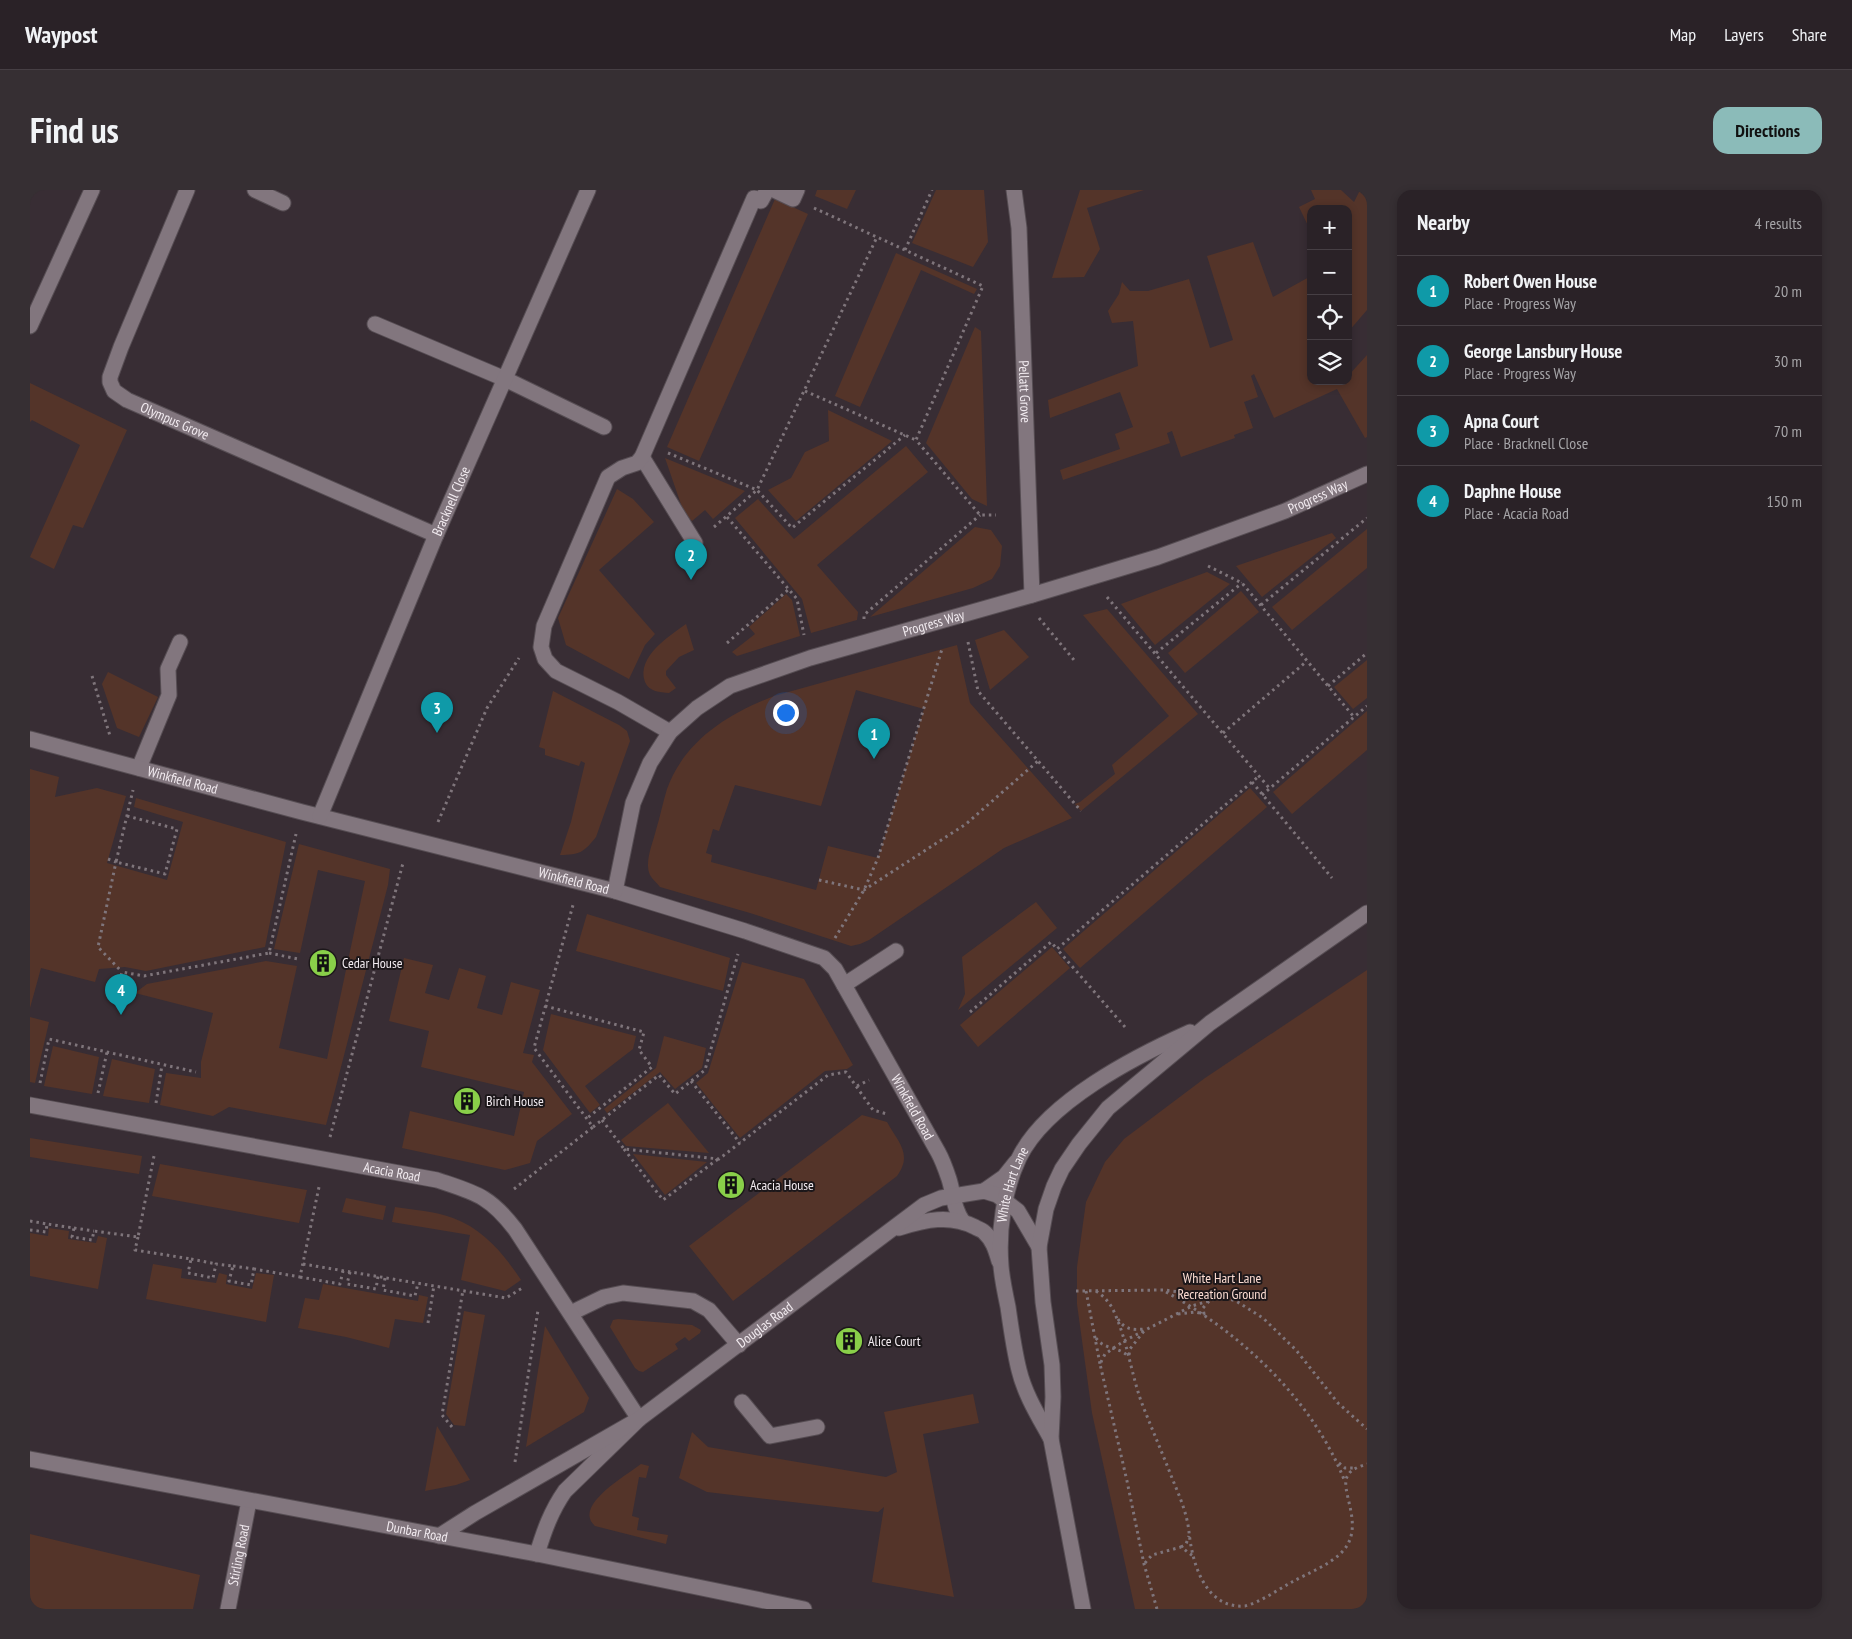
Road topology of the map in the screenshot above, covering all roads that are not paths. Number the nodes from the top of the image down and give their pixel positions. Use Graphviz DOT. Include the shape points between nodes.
graph roads {
  1 [pos="92,190"];
  2 [pos="187,190"];
  3 [pos="255,190"];
  4 [pos="588,190"];
  5 [pos="767,190"];
  6 [pos="774,190"];
  7 [pos="1014,190"];
  8 [pos="795,194"];
  9 [pos="283,202"];
  10 [pos="34,308"];
  11 [pos="375,324"];
  12 [pos="30,326"];
  13 [pos="505,379"];
  14 [pos="604,427"];
  15 [pos="645,450"];
  16 [pos="1367,474"];
  17 [pos="436,535"];
  18 [pos="695,543"];
  19 [pos="1032,595"];
  20 [pos="180,642"];
  21 [pos="670,732"];
  22 [pos="30,739"];
  23 [pos="139,768"];
  24 [pos="320,816"];
  25 [pos="614,891"];
  26 [pos="1367,913"];
  27 [pos="896,951"];
  28 [pos="844,985"];
  29 [pos="1210,1023"];
  30 [pos="30,1104"];
  31 [pos="1018,1159"];
  32 [pos="984,1191"];
  33 [pos="952,1196"];
  34 [pos="1005,1200"];
  35 [pos="963,1222"];
  36 [pos="890,1230"];
  37 [pos="1039,1247"];
  38 [pos="1001,1265"];
  39 [pos="571,1313"];
  40 [pos="739,1344"];
  41 [pos="742,1402"];
  42 [pos="639,1419"];
  43 [pos="817,1427"];
  44 [pos="1051,1439"];
  45 [pos="30,1459"];
  46 [pos="249,1501"];
  47 [pos="439,1536"];
  48 [pos="536,1554"];
  49 [pos="228,1609"];
  50 [pos="804,1609"];
  51 [pos="1084,1609"];
  1 -- 10 [label="street"];
  2 -- 17 [label="street, Olympus Grove" via="110,377 114,391 127,400"];
  3 -- 9 [label="street"];
  4 -- 13 [label="street, Bracknell Close"];
  5 -- 15 [label="street" via="761,201 754,198"];
  6 -- 8 [label="street"];
  7 -- 19 [label="street, Pellatt Grove" via="1019,228"];
  10 -- 12 [label="street"];
  11 -- 13 [label="street"];
  13 -- 14 [label="street"];
  13 -- 17 [label="street, Bracknell Close"];
  15 -- 18 [label="street"];
  15 -- 21 [label="street" via="637,463 608,478 544,626 541,647 545,659 556,670"];
  16 -- 19 [label="street, Progress Way" via="1285,510 1158,557"];
  17 -- 24 [label="street, Bracknell Close"];
  19 -- 21 [label="street, Progress Way" via="810,658 730,686 697,708"];
  20 -- 23 [label="street" via="168,669 169,695"];
  21 -- 25 [label="street, Progress Way" via="650,763 633,803"];
  22 -- 23 [label="street, Winkfield Road"];
  23 -- 24 [label="street, Winkfield Road"];
  24 -- 25 [label="street, Winkfield Road"];
  25 -- 28 [label="street, Winkfield Road" via="824,958"];
  26 -- 29 [label="street, White Hart Lane"];
  27 -- 28 [label="street"];
  28 -- 33 [label="street, Winkfield Road" via="945,1166"];
  29 -- 31 [label="street, White Hart Lane" via="1119,1066 1043,1124"];
  29 -- 37 [label="street, White Hart Lane" via="1108,1108 1093,1125 1054,1186"];
  30 -- 39 [label="street, Acacia Road" via="437,1180 480,1195 515,1229"];
  31 -- 32 [label="street" via="1004,1177"];
  31 -- 34 [label="street, White Hart Lane"];
  32 -- 33 [label="street, Douglas Road"];
  32 -- 34 [label="street"];
  33 -- 35 [label="street, Winkfield Road"];
  33 -- 36 [label="street, Douglas Road" via="924,1205"];
  34 -- 37 [label="street" via="1022,1216"];
  34 -- 38 [label="street, White Hart Lane"];
  35 -- 36 [label="street, Douglas Road" via="942,1218"];
  35 -- 38 [label="street, Douglas Road" via="985,1232"];
  36 -- 40 [label="street, Douglas Road"];
  37 -- 44 [label="street, White Hart Lane" via="1052,1365"];
  38 -- 44 [label="street, White Hart Lane" via="1019,1372 1029,1400"];
  39 -- 40 [label="street" via="604,1297 623,1293 692,1301 709,1310"];
  39 -- 42 [label="street, Acacia Road"];
  40 -- 42 [label="street, Douglas Road"];
  41 -- 43 [label="street" via="770,1436"];
  42 -- 47 [label="street, Douglas Road"];
  42 -- 48 [label="street, Douglas Road" via="565,1492 548,1520"];
  44 -- 51 [label="street, White Hart Lane"];
  45 -- 46 [label="street, Dunbar Road"];
  46 -- 47 [label="street, Dunbar Road"];
  46 -- 49 [label="street, Stirling Road"];
  47 -- 48 [label="street, Dunbar Road"];
  48 -- 50 [label="street, Dunbar Road"];
}
